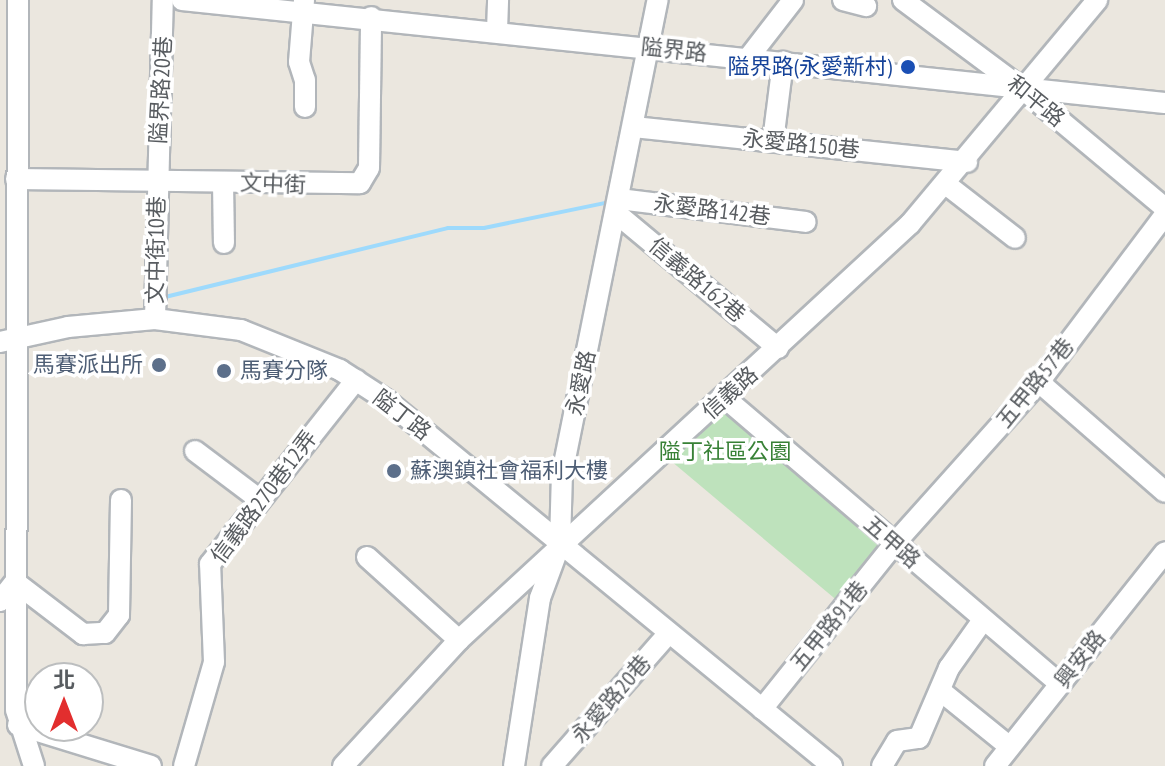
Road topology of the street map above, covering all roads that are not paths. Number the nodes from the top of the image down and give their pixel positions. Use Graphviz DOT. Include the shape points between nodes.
graph roads {
  1 [pos="18,0"];
  2 [pos="163,0"];
  3 [pos="182,0"];
  4 [pos="498,0"];
  5 [pos="658,0"];
  6 [pos="793,0"];
  7 [pos="843,0"];
  8 [pos="903,0"];
  9 [pos="1097,0"];
  10 [pos="304,6"];
  11 [pos="866,6"];
  12 [pos="371,17"];
  13 [pos="497,31"];
  14 [pos="650,47"];
  15 [pos="749,57"];
  16 [pos="783,62"];
  17 [pos="1025,91"];
  18 [pos="1165,103"];
  19 [pos="305,107"];
  20 [pos="634,127"];
  21 [pos="773,141"];
  22 [pos="967,162"];
  23 [pos="16,179"];
  24 [pos="158,181"];
  25 [pos="223,182"];
  26 [pos="947,185"];
  27 [pos="617,206"];
  28 [pos="1165,208"];
  29 [pos="1165,215"];
  30 [pos="806,222"];
  31 [pos="1015,238"];
  32 [pos="224,243"];
  33 [pos="155,319"];
  34 [pos="8,340"];
  35 [pos="778,348"];
  36 [pos="356,380"];
  37 [pos="1039,382"];
  38 [pos="725,398"];
  39 [pos="195,451"];
  40 [pos="1165,492"];
  41 [pos="121,500"];
  42 [pos="260,500"];
  43 [pos="895,543"];
  44 [pos="560,544"];
  45 [pos="1165,552"];
  46 [pos="367,557"];
  47 [pos="15,582"];
  48 [pos="0,601"];
  49 [pos="983,620"];
  50 [pos="669,633"];
  51 [pos="459,640"];
  52 [pos="1060,684"];
  53 [pos="942,692"];
  54 [pos="762,709"];
  55 [pos="18,725"];
  56 [pos="1010,747"];
  57 [pos="34,766"];
  58 [pos="151,766"];
  59 [pos="184,766"];
  60 [pos="343,766"];
  61 [pos="514,766"];
  62 [pos="552,766"];
  63 [pos="832,766"];
  64 [pos="882,766"];
  65 [pos="995,766"];
  1 -- 23 [label="street"];
  2 -- 24 [label="street, 隘界路20巷"];
  3 -- 10 [label="street, 隘界路"];
  4 -- 13 [label="street"];
  5 -- 14 [label="street, 永愛路"];
  6 -- 15 [label="street"];
  7 -- 11 [label="street"];
  8 -- 17 [label="street, 和平路"];
  9 -- 17 [label="street, 信義路"];
  10 -- 12 [label="street, 隘界路"];
  10 -- 19 [label="street" via="299,62"];
  12 -- 13 [label="street, 隘界路"];
  12 -- 25 [label="street, 文中街" via="366,178 351,186"];
  13 -- 14 [label="street, 隘界路"];
  14 -- 15 [label="street, 隘界路"];
  14 -- 20 [label="street, 永愛路"];
  15 -- 16 [label="street, 隘界路"];
  16 -- 17 [label="street, 隘界路"];
  16 -- 21 [label="street"];
  17 -- 18 [label="street, 隘界路"];
  17 -- 22 [label="street, 信義路"];
  17 -- 28 [label="street, 和平路"];
  20 -- 21 [label="street, 永愛路150巷"];
  20 -- 27 [label="street, 永愛路"];
  21 -- 22 [label="street, 永愛路150巷"];
  22 -- 26 [label="street, 信義路"];
  23 -- 24 [label="street, 文中街"];
  23 -- 34 [label="street"];
  24 -- 25 [label="street, 文中街"];
  24 -- 33 [label="street, 文中街10巷"];
  25 -- 32 [label="street"];
  26 -- 31 [label="street"];
  26 -- 35 [label="street, 信義路"];
  27 -- 30 [label="street, 永愛路142巷"];
  27 -- 35 [label="street, 信義路162巷"];
  27 -- 44 [label="street, 永愛路" via="562,474"];
  29 -- 37 [label="street, 五甲路57巷"];
  33 -- 34 [label="street, 隘丁路" via="80,325"];
  33 -- 36 [label="street, 隘丁路" via="241,330 295,348"];
  34 -- 47 [label="street"];
  35 -- 38 [label="street, 信義路"];
  36 -- 42 [label="street, 信義路270巷12弄"];
  36 -- 44 [label="street, 隘丁路"];
  37 -- 40 [label="street"];
  37 -- 43 [label="street, 五甲路57巷"];
  38 -- 43 [label="street, 五甲路"];
  38 -- 44 [label="street, 信義路"];
  39 -- 42 [label="street"];
  41 -- 47 [label="street" via="119,615 105,633 83,634"];
  42 -- 59 [label="street, 信義路270巷12弄" via="210,564 214,662"];
  43 -- 49 [label="street, 五甲路"];
  43 -- 54 [label="street, 五甲路91巷"];
  44 -- 50 [label="street, 隘丁路"];
  44 -- 51 [label="street, 信義路"];
  44 -- 61 [label="street, 永愛路" via="540,598"];
  45 -- 52 [label="street, 興安路"];
  46 -- 51 [label="street"];
  47 -- 48 [label="street"];
  47 -- 55 [label="street"];
  49 -- 52 [label="street, 五甲路"];
  49 -- 53 [label="street" via="949,668"];
  50 -- 54 [label="street, 隘丁路"];
  50 -- 62 [label="street, 永愛路20巷"];
  51 -- 60 [label="street, 信義路"];
  52 -- 56 [label="street, 興安路"];
  53 -- 56 [label="street"];
  53 -- 64 [label="street" via="919,738 897,741"];
  54 -- 63 [label="street, 隘丁路"];
  55 -- 57 [label="street"];
  55 -- 58 [label="street"];
  56 -- 65 [label="street, 興安路"];
}
